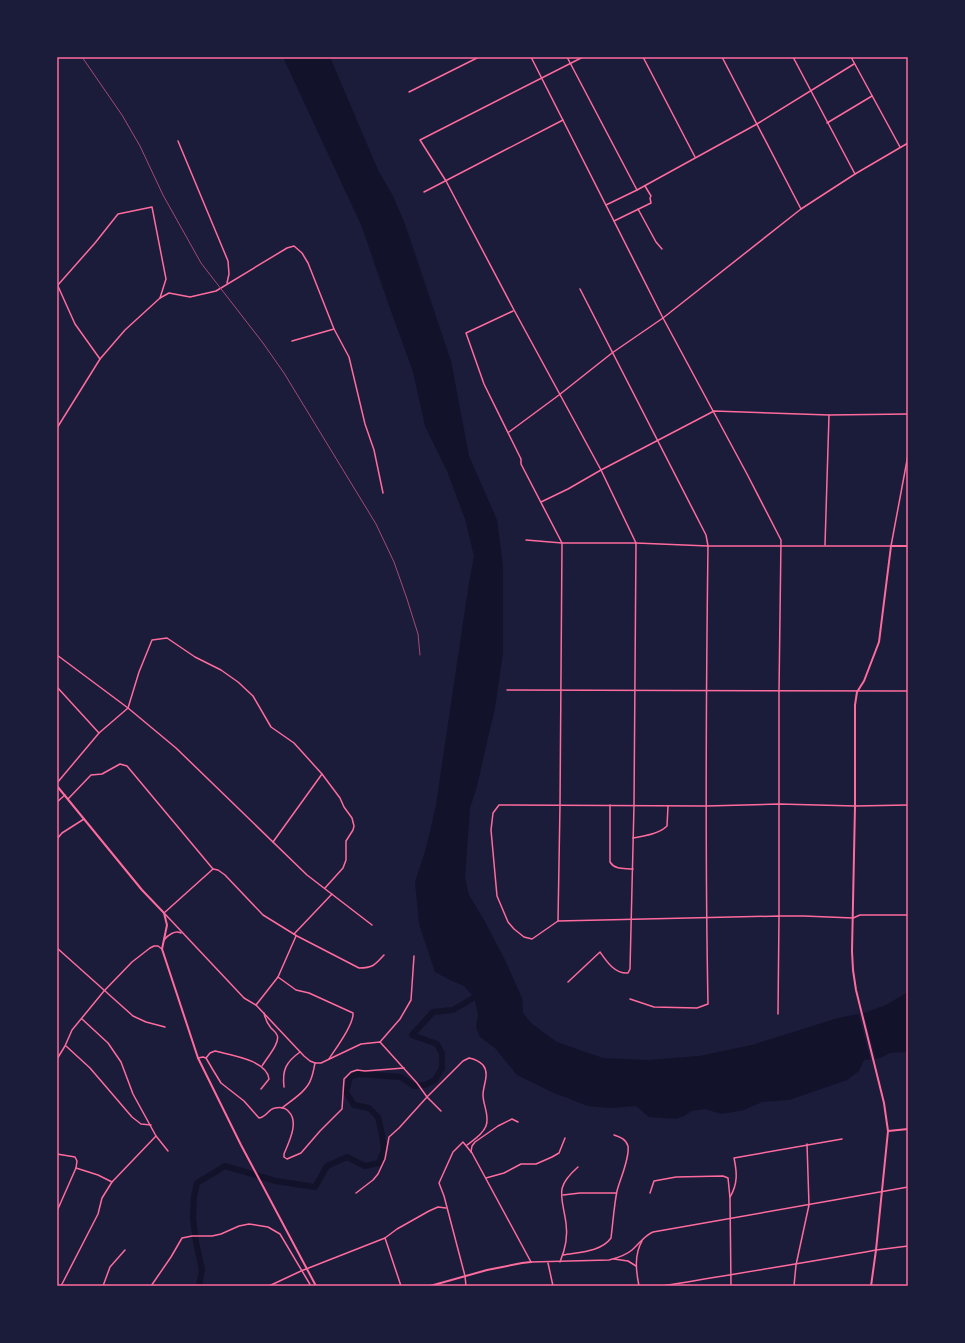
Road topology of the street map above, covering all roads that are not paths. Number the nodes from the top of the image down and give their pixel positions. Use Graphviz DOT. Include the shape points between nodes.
graph roads {
  1 [pos="479,57"];
  2 [pos="531,57"];
  3 [pos="567,57"];
  4 [pos="583,57"];
  5 [pos="643,57"];
  6 [pos="722,57"];
  7 [pos="793,57"];
  8 [pos="851,57"];
  9 [pos="570,64"];
  10 [pos="854,64"];
  11 [pos="543,78"];
  12 [pos="810,91"];
  13 [pos="409,92"];
  14 [pos="872,96"];
  15 [pos="562,120"];
  16 [pos="827,123"];
  17 [pos="757,124"];
  18 [pos="178,141"];
  19 [pos="908,143"];
  20 [pos="900,147"];
  21 [pos="695,157"];
  22 [pos="855,174"];
  23 [pos="446,181"];
  24 [pos="645,186"];
  25 [pos="637,190"];
  26 [pos="424,192"];
  27 [pos="606,205"];
  28 [pos="638,209"];
  29 [pos="801,209"];
  30 [pos="614,221"];
  31 [pos="662,249"];
  32 [pos="226,284"];
  33 [pos="57,285"];
  34 [pos="580,289"];
  35 [pos="160,298"];
  36 [pos="514,310"];
  37 [pos="663,318"];
  38 [pos="334,329"];
  39 [pos="292,341"];
  40 [pos="612,353"];
  41 [pos="100,358"];
  42 [pos="559,395"];
  43 [pos="714,411"];
  44 [pos="908,414"];
  45 [pos="829,415"];
  46 [pos="57,428"];
  47 [pos="509,432"];
  48 [pos="657,440"];
  49 [pos="908,454"];
  50 [pos="600,470"];
  51 [pos="383,493"];
  52 [pos="541,502"];
  53 [pos="526,540"];
  54 [pos="636,542"];
  55 [pos="562,544"];
  56 [pos="825,545"];
  57 [pos="708,546"];
  58 [pos="781,546"];
  59 [pos="891,546"];
  60 [pos="908,546"];
  61 [pos="57,655"];
  62 [pos="57,687"];
  63 [pos="507,690"];
  64 [pos="706,690"];
  65 [pos="561,691"];
  66 [pos="635,691"];
  67 [pos="778,691"];
  68 [pos="908,691"];
  69 [pos="857,692"];
  70 [pos="128,708"];
  71 [pos="99,733"];
  72 [pos="322,774"];
  73 [pos="57,784"];
  74 [pos="65,795"];
  75 [pos="68,799"];
  76 [pos="57,802"];
  77 [pos="779,804"];
  78 [pos="560,805"];
  79 [pos="610,805"];
  80 [pos="634,805"];
  81 [pos="668,805"];
  82 [pos="908,805"];
  83 [pos="706,806"];
  84 [pos="855,806"];
  85 [pos="84,819"];
  86 [pos="634,838"];
  87 [pos="57,839"];
  88 [pos="273,842"];
  89 [pos="213,869"];
  90 [pos="632,869"];
  91 [pos="324,888"];
  92 [pos="332,894"];
  93 [pos="164,913"];
  94 [pos="908,915"];
  95 [pos="779,916"];
  96 [pos="706,917"];
  97 [pos="853,918"];
  98 [pos="632,920"];
  99 [pos="558,921"];
  100 [pos="372,925"];
  101 [pos="183,934"];
  102 [pos="295,935"];
  103 [pos="164,941"];
  104 [pos="57,948"];
  105 [pos="162,949"];
  106 [pos="384,955"];
  107 [pos="414,956"];
  108 [pos="278,976"];
  109 [pos="568,982"];
  110 [pos="104,991"];
  111 [pos="630,999"];
  112 [pos="256,1005"];
  113 [pos="264,1013"];
  114 [pos="778,1014"];
  115 [pos="82,1019"];
  116 [pos="165,1027"];
  117 [pos="380,1042"];
  118 [pos="65,1046"];
  119 [pos="300,1052"];
  120 [pos="198,1058"];
  121 [pos="206,1058"];
  122 [pos="329,1059"];
  123 [pos="57,1060"];
  124 [pos="315,1063"];
  125 [pos="262,1066"];
  126 [pos="404,1068"];
  127 [pos="284,1087"];
  128 [pos="261,1089"];
  129 [pos="427,1097"];
  130 [pos="282,1108"];
  131 [pos="441,1111"];
  132 [pos="518,1122"];
  133 [pos="150,1125"];
  134 [pos="908,1129"];
  135 [pos="888,1131"];
  136 [pos="614,1135"];
  137 [pos="156,1136"];
  138 [pos="565,1138"];
  139 [pos="842,1139"];
  140 [pos="807,1144"];
  141 [pos="467,1146"];
  142 [pos="168,1151"];
  143 [pos="472,1153"];
  144 [pos="57,1154"];
  145 [pos="578,1167"];
  146 [pos="76,1168"];
  147 [pos="486,1178"];
  148 [pos="112,1182"];
  149 [pos="908,1187"];
  150 [pos="881,1192"];
  151 [pos="356,1193"];
  152 [pos="616,1193"];
  153 [pos="650,1193"];
  154 [pos="562,1195"];
  155 [pos="730,1198"];
  156 [pos="809,1205"];
  157 [pos="446,1208"];
  158 [pos="57,1211"];
  159 [pos="730,1219"];
  160 [pos="384,1238"];
  161 [pos="643,1239"];
  162 [pos="908,1246"];
  163 [pos="125,1250"];
  164 [pos="876,1250"];
  165 [pos="563,1255"];
  166 [pos="614,1259"];
  167 [pos="531,1262"];
  168 [pos="560,1262"];
  169 [pos="548,1263"];
  170 [pos="796,1265"];
  171 [pos="636,1266"];
  172 [pos="301,1271"];
  173 [pos="731,1274"];
  174 [pos="465,1276"];
  175 [pos="61,1286"];
  176 [pos="104,1286"];
  177 [pos="151,1286"];
  178 [pos="269,1286"];
  179 [pos="310,1286"];
  180 [pos="316,1286"];
  181 [pos="401,1286"];
  182 [pos="430,1286"];
  183 [pos="466,1286"];
  184 [pos="553,1286"];
  185 [pos="639,1286"];
  186 [pos="662,1286"];
  187 [pos="731,1286"];
  188 [pos="794,1286"];
  189 [pos="871,1286"];
  1 -- 13 [label="street"];
  2 -- 11 [label="street"];
  3 -- 9 [label="street"];
  4 -- 9 [label="street"];
  5 -- 21 [label="street"];
  6 -- 17 [label="street"];
  7 -- 12 [label="street"];
  8 -- 10 [label="street"];
  9 -- 11 [label="street"];
  9 -- 25 [label="street"];
  10 -- 12 [label="street"];
  10 -- 14 [label="street"];
  11 -- 15 [label="street"];
  11 -- 23 [label="street" via="420,140"];
  12 -- 16 [label="street"];
  12 -- 17 [label="street"];
  14 -- 16 [label="street"];
  14 -- 20 [label="street"];
  15 -- 23 [label="street"];
  15 -- 27 [label="street"];
  16 -- 22 [label="street"];
  17 -- 21 [label="street"];
  17 -- 29 [label="street"];
  18 -- 32 [label="street" via="228,261 229,274"];
  19 -- 20 [label="street"];
  20 -- 22 [label="street"];
  21 -- 24 [label="street"];
  22 -- 29 [label="street"];
  23 -- 26 [label="street"];
  23 -- 36 [label="street"];
  24 -- 25 [label="street"];
  24 -- 28 [label="street" via="651,196 651,203"];
  25 -- 27 [label="street"];
  27 -- 30 [label="street"];
  28 -- 30 [label="street"];
  28 -- 31 [label="street"];
  29 -- 37 [label="street"];
  30 -- 37 [label="street"];
  32 -- 35 [label="street" via="216,291 190,297 169,293"];
  32 -- 38 [label="street" via="294,246 308,263"];
  33 -- 35 [label="street" via="118,214 152,207 166,279"];
  33 -- 41 [label="street" via="75,324"];
  34 -- 40 [label="street"];
  35 -- 41 [label="street" via="125,330"];
  36 -- 42 [label="street"];
  36 -- 47 [label="street" via="466,333 484,384"];
  37 -- 40 [label="street"];
  37 -- 43 [label="street"];
  38 -- 39 [label="street"];
  38 -- 51 [label="street" via="349,357"];
  40 -- 42 [label="street"];
  40 -- 48 [label="street"];
  41 -- 46 [label="street"];
  42 -- 47 [label="street"];
  42 -- 50 [label="street"];
  43 -- 45 [label="street"];
  43 -- 48 [label="street"];
  43 -- 58 [label="street" via="781,540"];
  44 -- 45 [label="street"];
  45 -- 56 [label="street"];
  47 -- 52 [label="street" via="521,458 521,464"];
  48 -- 50 [label="street"];
  48 -- 57 [label="street" via="706,535"];
  49 -- 59 [label="street"];
  50 -- 52 [label="street"];
  50 -- 54 [label="street"];
  52 -- 55 [label="street"];
  53 -- 55 [label="street"];
  54 -- 55 [label="street"];
  54 -- 57 [label="street"];
  54 -- 66 [label="street"];
  55 -- 65 [label="street"];
  56 -- 58 [label="street"];
  56 -- 59 [label="street"];
  57 -- 58 [label="street"];
  57 -- 64 [label="street"];
  58 -- 67 [label="street"];
  59 -- 60 [label="main road"];
  59 -- 69 [label="main road" via="879,642 864,682"];
  61 -- 70 [label="street"];
  62 -- 71 [label="street"];
  63 -- 65 [label="street"];
  64 -- 66 [label="street"];
  64 -- 67 [label="street"];
  64 -- 83 [label="street"];
  65 -- 66 [label="street"];
  65 -- 78 [label="street"];
  66 -- 80 [label="street"];
  67 -- 69 [label="street"];
  67 -- 77 [label="street"];
  68 -- 69 [label="street"];
  69 -- 84 [label="main road"];
  70 -- 71 [label="street"];
  70 -- 72 [label="street" via="152,640 167,638 238,682 253,696 271,727 294,743"];
  70 -- 88 [label="street" via="176,748"];
  71 -- 73 [label="street"];
  72 -- 88 [label="street"];
  72 -- 91 [label="street" via="340,798 354,826 346,841 344,868"];
  73 -- 74 [label="main road"];
  74 -- 75 [label="main road"];
  74 -- 76 [label="street"];
  75 -- 85 [label="main road"];
  75 -- 89 [label="street" via="91,775 102,774 120,764 127,766"];
  77 -- 83 [label="street"];
  77 -- 84 [label="street"];
  77 -- 95 [label="street"];
  78 -- 79 [label="street"];
  78 -- 99 [label="street"];
  78 -- 99 [label="street" via="499,806 493,813 491,830 497,896 508,922 514,930 532,939"];
  79 -- 80 [label="street"];
  79 -- 90 [label="street" via="610,862 618,868"];
  80 -- 81 [label="street"];
  80 -- 86 [label="street"];
  81 -- 83 [label="street"];
  81 -- 86 [label="street" via="667,826 664,829"];
  82 -- 84 [label="street"];
  83 -- 96 [label="street"];
  84 -- 97 [label="main road"];
  85 -- 87 [label="street"];
  85 -- 93 [label="main road"];
  86 -- 90 [label="street"];
  88 -- 91 [label="street"];
  89 -- 93 [label="street"];
  89 -- 102 [label="street" via="225,875 262,915"];
  90 -- 98 [label="street"];
  91 -- 92 [label="street"];
  92 -- 100 [label="street"];
  92 -- 102 [label="street"];
  93 -- 101 [label="street"];
  93 -- 103 [label="main road" via="167,925"];
  94 -- 97 [label="street" via="860,915"];
  95 -- 96 [label="street"];
  95 -- 97 [label="street"];
  95 -- 114 [label="street"];
  96 -- 98 [label="street"];
  96 -- 111 [label="street" via="708,1004 696,1008 654,1007"];
  97 -- 135 [label="main road" via="852,970"];
  98 -- 99 [label="street"];
  98 -- 109 [label="street" via="628,973 618,972 600,952"];
  101 -- 103 [label="street" via="173,933"];
  101 -- 112 [label="street" via="244,998"];
  102 -- 106 [label="street" via="359,968 374,966"];
  102 -- 108 [label="street"];
  103 -- 105 [label="main road"];
  104 -- 110 [label="street"];
  105 -- 110 [label="street" via="158,946 150,948 132,962"];
  105 -- 120 [label="main road"];
  107 -- 117 [label="street" via="411,1000 400,1019"];
  108 -- 112 [label="street"];
  108 -- 122 [label="street" via="296,990 309,993 352,1013 348,1029"];
  110 -- 115 [label="street"];
  110 -- 116 [label="street" via="133,1016"];
  112 -- 113 [label="street"];
  113 -- 119 [label="street"];
  113 -- 125 [label="street" via="278,1039"];
  115 -- 118 [label="street" via="72,1030"];
  115 -- 133 [label="street" via="108,1043 121,1062 133,1094"];
  117 -- 122 [label="street" via="361,1044"];
  117 -- 126 [label="street"];
  118 -- 123 [label="street"];
  118 -- 133 [label="street" via="90,1068 132,1117 141,1124"];
  119 -- 124 [label="street"];
  119 -- 127 [label="street" via="291,1058 285,1068"];
  120 -- 121 [label="street"];
  120 -- 180 [label="main road"];
  121 -- 125 [label="street" via="215,1051"];
  121 -- 130 [label="street" via="221,1082 244,1101 259,1118 264,1117 271,1109"];
  122 -- 124 [label="street"];
  124 -- 130 [label="street" via="309,1083"];
  125 -- 128 [label="street" via="270,1078"];
  126 -- 129 [label="street"];
  126 -- 130 [label="street" via="351,1072 344,1079 342,1109 301,1154 287,1159 284,1154 294,1118"];
  129 -- 131 [label="street"];
  129 -- 141 [label="street" via="463,1061 469,1058 483,1065 487,1074 483,1095 487,1124 483,1132"];
  129 -- 151 [label="street" via="389,1137 385,1159 378,1174"];
  132 -- 143 [label="street" via="508,1120 480,1138 472,1146"];
  133 -- 137 [label="street"];
  134 -- 135 [label="main road"];
  135 -- 150 [label="main road"];
  136 -- 152 [label="street" via="623,1138 628,1146"];
  137 -- 142 [label="street"];
  137 -- 148 [label="street"];
  138 -- 147 [label="street" via="559,1153 552,1157 536,1164 521,1164 504,1173"];
  139 -- 140 [label="street"];
  140 -- 155 [label="street" via="734,1158 736,1182"];
  140 -- 156 [label="street"];
  141 -- 143 [label="street"];
  141 -- 157 [label="street" via="463,1142 453,1152 440,1183"];
  143 -- 147 [label="street"];
  144 -- 146 [label="street" via="75,1157"];
  145 -- 154 [label="street" via="564,1181"];
  146 -- 148 [label="street"];
  146 -- 158 [label="street"];
  147 -- 167 [label="street"];
  148 -- 175 [label="street"];
  149 -- 150 [label="street"];
  150 -- 156 [label="street"];
  150 -- 164 [label="main road"];
  152 -- 154 [label="street" via="580,1192"];
  152 -- 165 [label="street" via="611,1238 607,1243 595,1249"];
  153 -- 155 [label="street" via="654,1181 676,1176 723,1176 728,1178"];
  154 -- 165 [label="street" via="561,1202 567,1224"];
  155 -- 159 [label="street"];
  156 -- 159 [label="street"];
  156 -- 170 [label="street"];
  157 -- 160 [label="street" via="438,1207 429,1211"];
  157 -- 174 [label="street"];
  159 -- 161 [label="street" via="653,1232"];
  159 -- 173 [label="street"];
  160 -- 172 [label="street"];
  160 -- 181 [label="street"];
  161 -- 166 [label="street" via="630,1252"];
  161 -- 171 [label="street"];
  162 -- 164 [label="street"];
  163 -- 176 [label="street" via="110,1267"];
  164 -- 170 [label="street"];
  164 -- 189 [label="main road"];
  165 -- 168 [label="street"];
  166 -- 168 [label="street"];
  166 -- 171 [label="street" via="628,1261"];
  167 -- 169 [label="street"];
  167 -- 174 [label="main road"];
  168 -- 169 [label="street"];
  169 -- 184 [label="street"];
  170 -- 173 [label="street"];
  170 -- 188 [label="street"];
  171 -- 185 [label="street"];
  172 -- 177 [label="street" via="280,1234 268,1226 249,1224 221,1234 182,1238"];
  172 -- 178 [label="street"];
  172 -- 179 [label="street"];
  173 -- 186 [label="street"];
  173 -- 187 [label="street"];
  174 -- 182 [label="main road"];
  174 -- 183 [label="street"];
}
